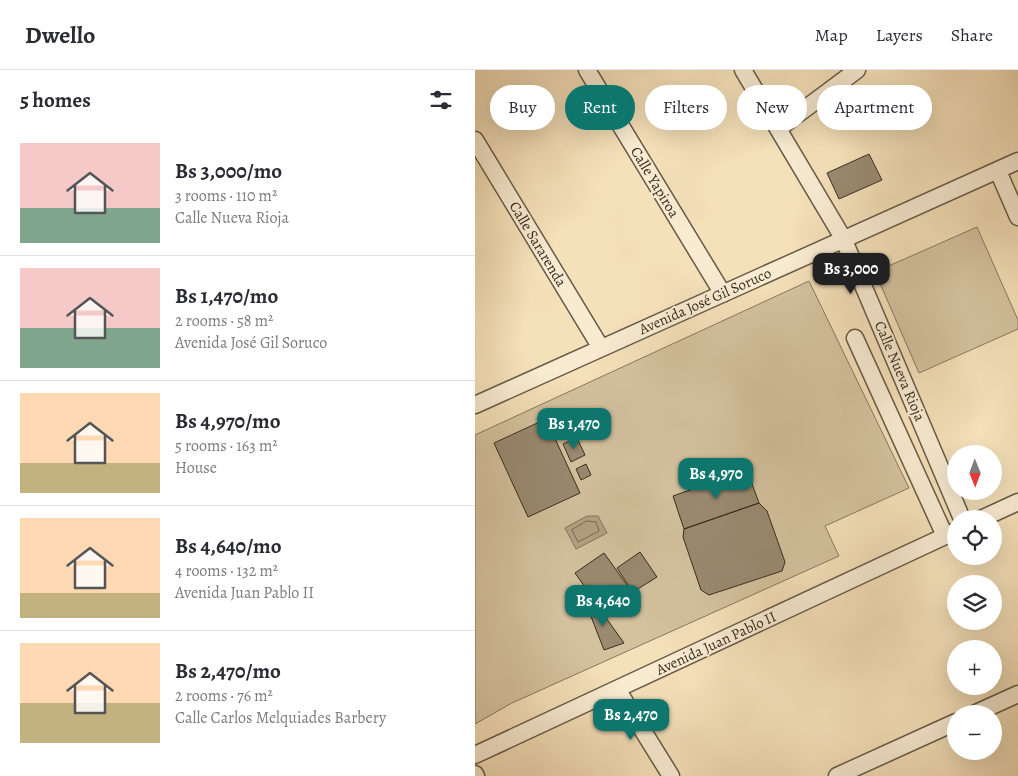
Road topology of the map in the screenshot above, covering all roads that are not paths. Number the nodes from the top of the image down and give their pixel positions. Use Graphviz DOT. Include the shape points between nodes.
graph roads {
  1 [pos="587,70"];
  2 [pos="743,70"];
  3 [pos="857,70"];
  4 [pos="752,85"];
  5 [pos="807,107"];
  6 [pos="779,130"];
  7 [pos="475,140"];
  8 [pos="1018,161"];
  9 [pos="998,171"];
  10 [pos="1018,217"];
  11 [pos="843,238"];
  12 [pos="723,294"];
  13 [pos="855,338"];
  14 [pos="601,348"];
  15 [pos="475,405"];
  16 [pos="1018,502"];
  17 [pos="958,510"];
  18 [pos="1001,510"];
  19 [pos="947,525"];
  20 [pos="947,535"];
  21 [pos="617,689"];
  22 [pos="1018,694"];
  23 [pos="994,705"];
  24 [pos="947,726"];
  25 [pos="475,755"];
  26 [pos="671,776"];
  27 [pos="837,776"];
  1 -- 12 [label="street, Calle Yapiroa"];
  2 -- 4 [label="street, Calle Nueva Rioja"];
  3 -- 5 [label="street"];
  6 -- 11 [label="street, Calle Nueva Rioja"];
  7 -- 14 [label="street, Calle Sararenda"];
  8 -- 9 [label="street, Avenida José Gil Soruco"];
  9 -- 10 [label="street"];
  9 -- 11 [label="street, Avenida José Gil Soruco"];
  11 -- 12 [label="street, Avenida José Gil Soruco"];
  11 -- 17 [label="street, Calle Nueva Rioja"];
  12 -- 14 [label="street, Avenida José Gil Soruco"];
  13 -- 19 [label="street"];
  14 -- 15 [label="street, Avenida José Gil Soruco"];
  16 -- 18 [label="street"];
  20 -- 21 [label="street, Avenida Juan Pablo II"];
  21 -- 25 [label="street, Avenida Juan Pablo II"];
  21 -- 26 [label="street"];
  22 -- 23 [label="street"];
  24 -- 27 [label="street"];
}
